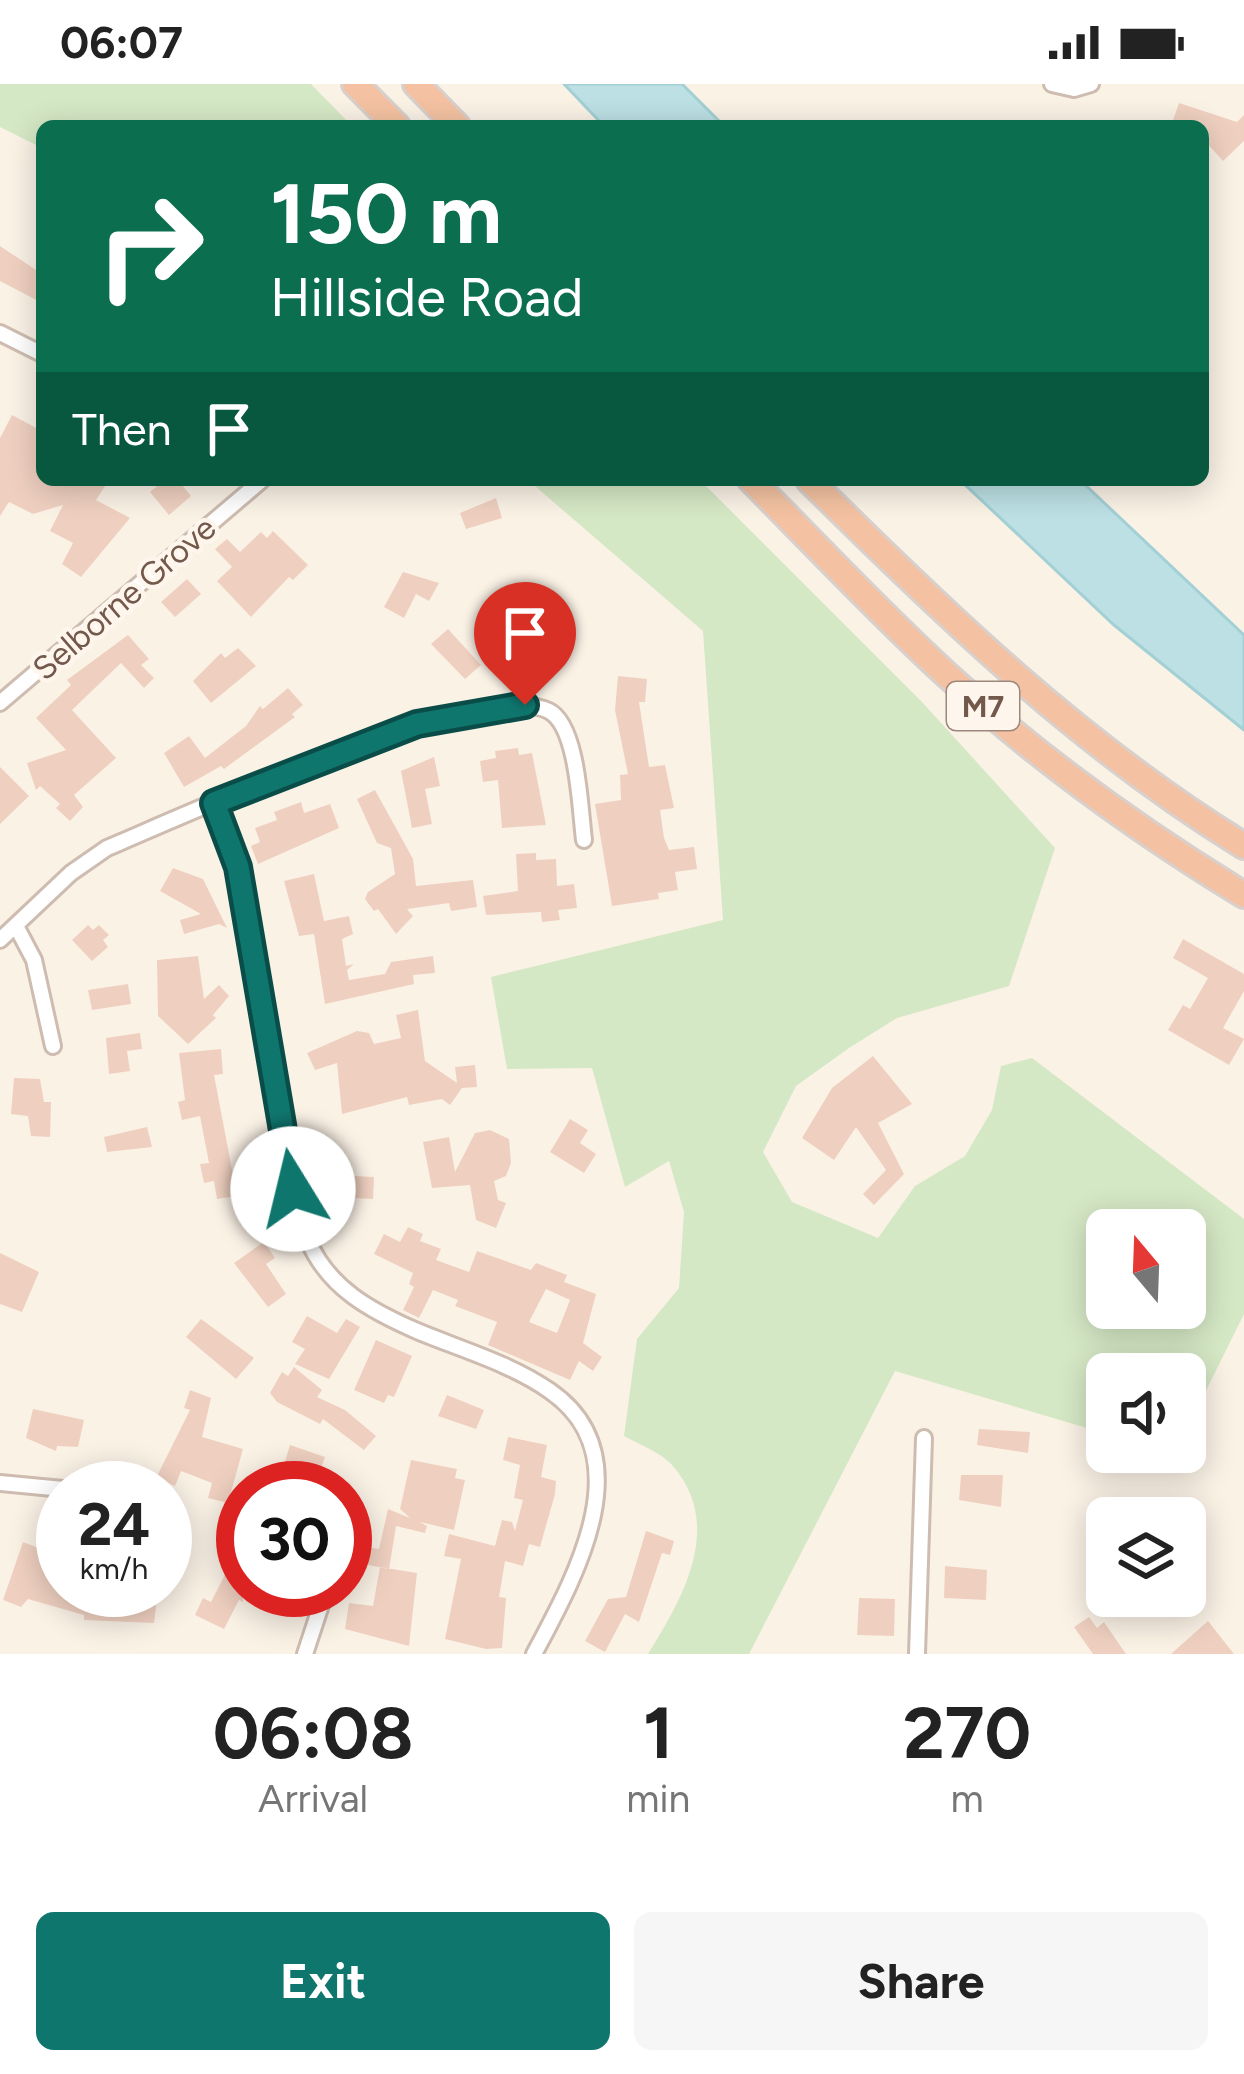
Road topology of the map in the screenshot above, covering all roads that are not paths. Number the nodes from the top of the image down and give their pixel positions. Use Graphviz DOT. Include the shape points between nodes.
graph roads {
  1 [pos="355,84"];
  2 [pos="416,84"];
  3 [pos="1052,84"];
  4 [pos="1091,84"];
  5 [pos="391,120"];
  6 [pos="451,120"];
  7 [pos="0,333"];
  8 [pos="36,351"];
  9 [pos="243,486"];
  10 [pos="757,486"];
  11 [pos="815,486"];
  12 [pos="0,704"];
  13 [pos="214,803"];
  14 [pos="584,840"];
  15 [pos="1244,846"];
  16 [pos="1244,896"];
  17 [pos="16,926"];
  18 [pos="0,940"];
  19 [pos="53,1046"];
  20 [pos="924,1438"];
  21 [pos="0,1483"];
  22 [pos="36,1486"];
  23 [pos="317,1617"];
  24 [pos="305,1654"];
  25 [pos="534,1654"];
  26 [pos="917,1654"];
  1 -- 5 [label="highway"];
  2 -- 6 [label="highway"];
  3 -- 4 [label="street"];
  7 -- 8 [label="street"];
  9 -- 12 [label="street, Selborne Grove"];
  10 -- 16 [label="highway, M7" via="1020,738"];
  11 -- 15 [label="highway, M7" via="1039,698"];
  13 -- 14 [label="street" via="417,724 525,705 563,724"];
  13 -- 17 [label="street" via="96,855"];
  13 -- 25 [label="street" via="238,867 293,1189 310,1245 345,1292 380,1316 547,1388 592,1446 597,1490 583,1550"];
  17 -- 18 [label="street"];
  17 -- 19 [label="street" via="34,960"];
  20 -- 26 [label="street"];
  21 -- 22 [label="street"];
  23 -- 24 [label="street"];
}
